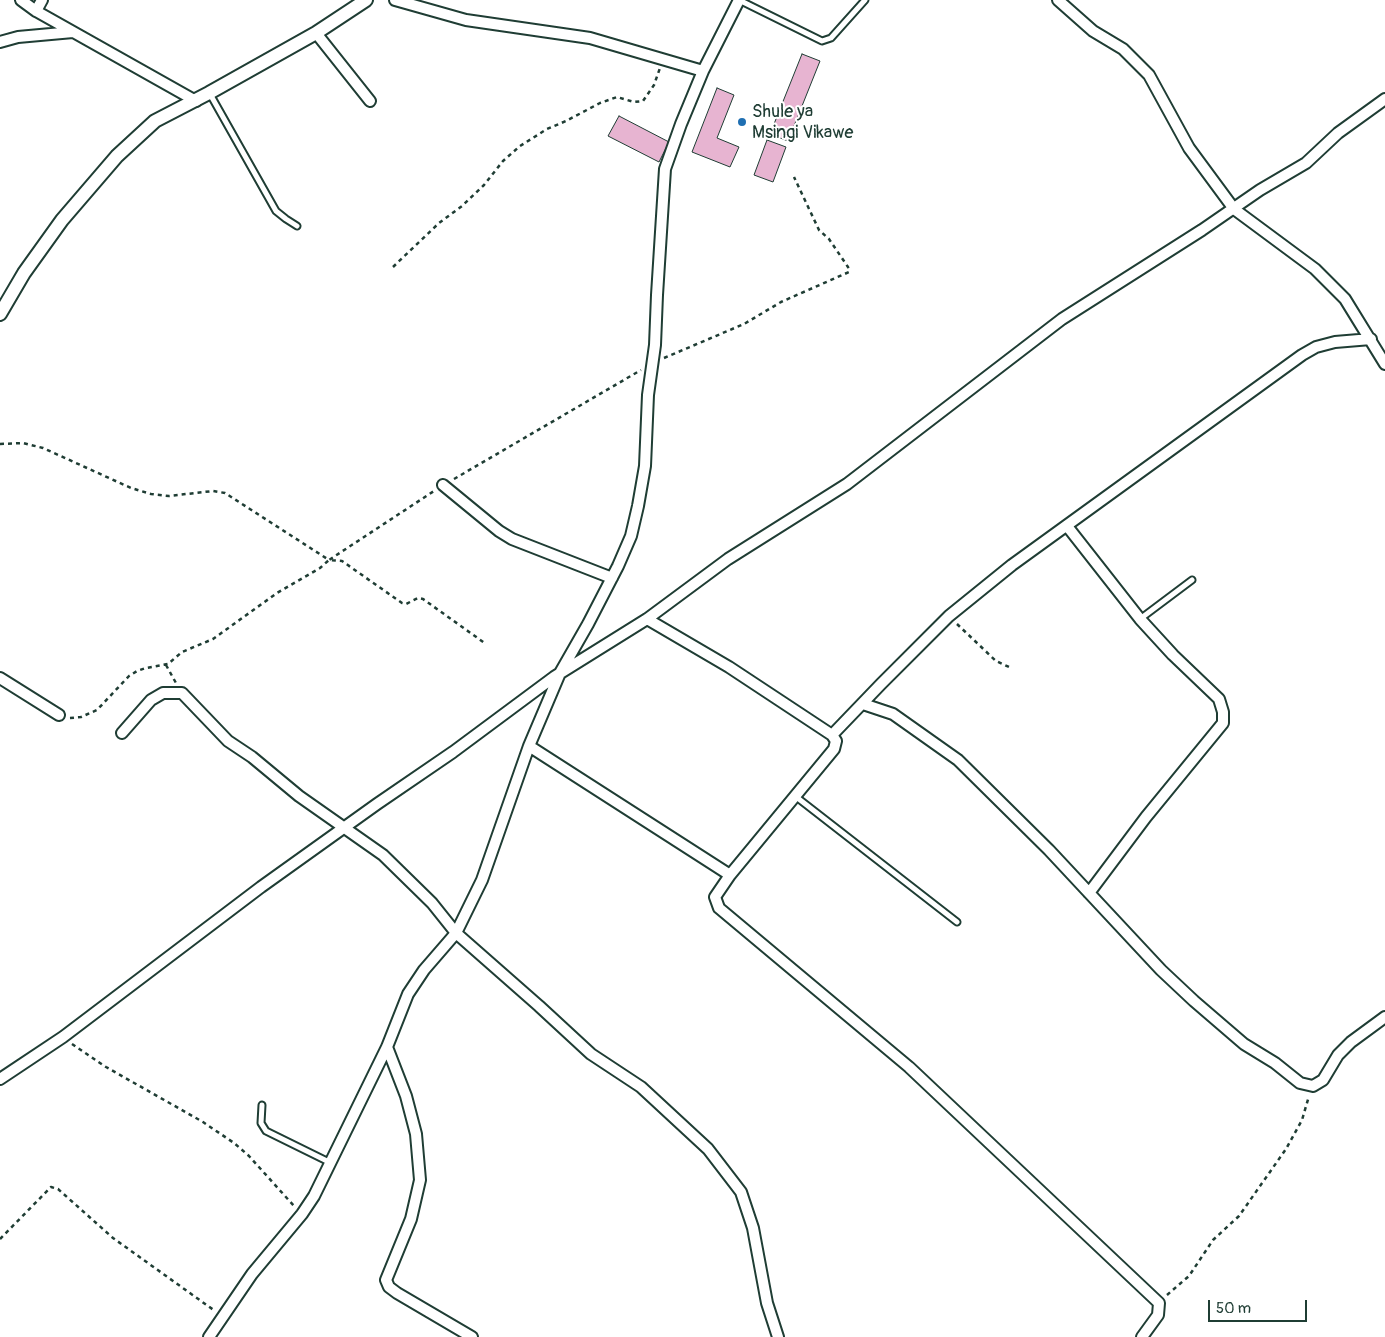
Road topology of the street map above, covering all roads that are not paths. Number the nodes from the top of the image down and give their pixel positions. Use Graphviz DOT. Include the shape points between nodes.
graph roads {
  1 [pos="21,0"];
  2 [pos="42,0"];
  3 [pos="366,0"];
  4 [pos="395,0"];
  5 [pos="739,0"];
  6 [pos="865,0"];
  7 [pos="1058,0"];
  8 [pos="36,11"];
  9 [pos="74,32"];
  10 [pos="316,33"];
  11 [pos="0,42"];
  12 [pos="703,71"];
  13 [pos="210,93"];
  14 [pos="1385,99"];
  15 [pos="196,100"];
  16 [pos="370,101"];
  17 [pos="1234,209"];
  18 [pos="297,226"];
  19 [pos="0,314"];
  20 [pos="1371,339"];
  21 [pos="1385,364"];
  22 [pos="443,485"];
  23 [pos="1067,526"];
  24 [pos="612,578"];
  25 [pos="1192,580"];
  26 [pos="647,619"];
  27 [pos="1140,619"];
  28 [pos="560,673"];
  29 [pos="0,678"];
  30 [pos="863,704"];
  31 [pos="59,715"];
  32 [pos="122,733"];
  33 [pos="832,735"];
  34 [pos="529,746"];
  35 [pos="795,796"];
  36 [pos="345,827"];
  37 [pos="730,876"];
  38 [pos="1089,893"];
  39 [pos="958,922"];
  40 [pos="456,933"];
  41 [pos="1385,1018"];
  42 [pos="387,1047"];
  43 [pos="0,1079"];
  44 [pos="262,1105"];
  45 [pos="331,1163"];
  46 [pos="209,1337"];
  47 [pos="472,1337"];
  48 [pos="778,1337"];
  49 [pos="1142,1337"];
  1 -- 8 [label="street"];
  2 -- 8 [label="street"];
  3 -- 10 [label="street"];
  4 -- 12 [label="street" via="466,20 590,38"];
  5 -- 6 [label="lane" via="822,41 831,38"];
  5 -- 12 [label="street"];
  7 -- 17 [label="street" via="1093,31 1123,50 1148,75 1189,148"];
  8 -- 9 [label="street"];
  9 -- 11 [label="street" via="18,37"];
  9 -- 15 [label="street"];
  10 -- 13 [label="street"];
  10 -- 16 [label="street"];
  12 -- 24 [label="street" via="665,169 656,345 648,395 645,466 631,536"];
  13 -- 15 [label="street"];
  13 -- 18 [label="lane" via="276,211"];
  14 -- 17 [label="street" via="1338,133 1306,163"];
  15 -- 19 [label="street" via="155,121 117,156 62,220"];
  17 -- 20 [label="street" via="1315,269 1345,299"];
  17 -- 26 [label="street" via="1062,319 847,484 728,559"];
  20 -- 21 [label="street"];
  20 -- 23 [label="street" via="1335,342 1302,355"];
  22 -- 24 [label="street" via="512,539"];
  23 -- 27 [label="street"];
  23 -- 30 [label="street" via="949,616"];
  24 -- 28 [label="street"];
  25 -- 27 [label="lane"];
  26 -- 28 [label="street"];
  26 -- 33 [label="street" via="729,667"];
  27 -- 38 [label="street" via="1219,699 1223,723"];
  28 -- 34 [label="street"];
  28 -- 36 [label="street"];
  29 -- 31 [label="street"];
  30 -- 33 [label="street"];
  30 -- 38 [label="street" via="893,714 958,760"];
  32 -- 36 [label="street" via="151,700 163,694 182,693 228,741"];
  33 -- 35 [label="street" via="836,741 834,749"];
  34 -- 37 [label="street"];
  34 -- 40 [label="street" via="479,888"];
  35 -- 37 [label="street"];
  35 -- 39 [label="lane"];
  36 -- 40 [label="street" via="395,866"];
  36 -- 43 [label="street" via="63,1037"];
  37 -- 49 [label="street" via="716,897 719,908 909,1066 1159,1303 1158,1315"];
  38 -- 41 [label="street" via="1161,970 1244,1044 1275,1062 1300,1082 1313,1086 1323,1080 1338,1055"];
  40 -- 42 [label="street" via="408,994"];
  40 -- 48 [label="street" via="590,1054 641,1087 708,1149 740,1192 753,1228 767,1303"];
  42 -- 45 [label="street"];
  42 -- 47 [label="street" via="414,1124 420,1180 411,1219 386,1280 397,1293"];
  44 -- 45 [label="lane" via="261,1123 266,1131"];
  45 -- 46 [label="street" via="302,1214 252,1274"];
}
